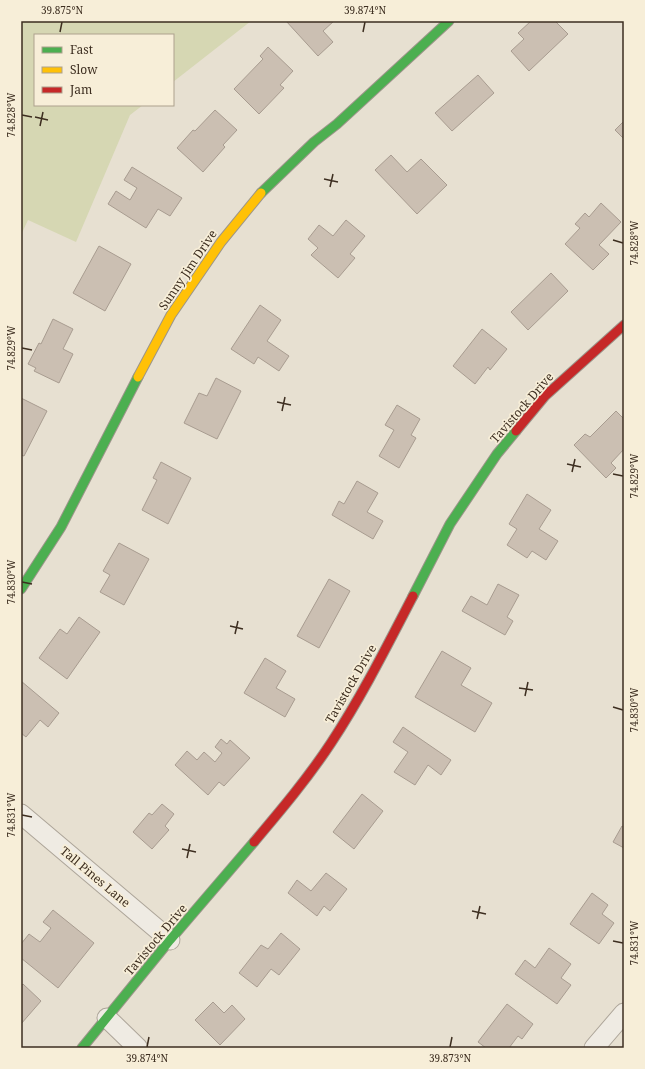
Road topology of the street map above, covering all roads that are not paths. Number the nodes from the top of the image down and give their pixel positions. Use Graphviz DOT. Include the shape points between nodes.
graph roads {
  1 [pos="449,21"];
  2 [pos="624,325"];
  3 [pos="21,589"];
  4 [pos="21,814"];
  5 [pos="170,940"];
  6 [pos="624,1013"];
  7 [pos="106,1018"];
  8 [pos="82,1048"];
  9 [pos="138,1048"];
  10 [pos="594,1048"];
  1 -- 3 [label="street, Sunny Jim Drive" via="314,142 256,198 221,242 171,315 61,528"];
  2 -- 5 [label="street, Tavistock Drive" via="545,396 497,454 450,524 376,667 330,743 267,827"];
  4 -- 5 [label="street, Tall Pines Lane"];
  5 -- 7 [label="street, Tavistock Drive"];
  6 -- 10 [label="street"];
  7 -- 8 [label="street, Tavistock Drive"];
  7 -- 9 [label="street"];
}
